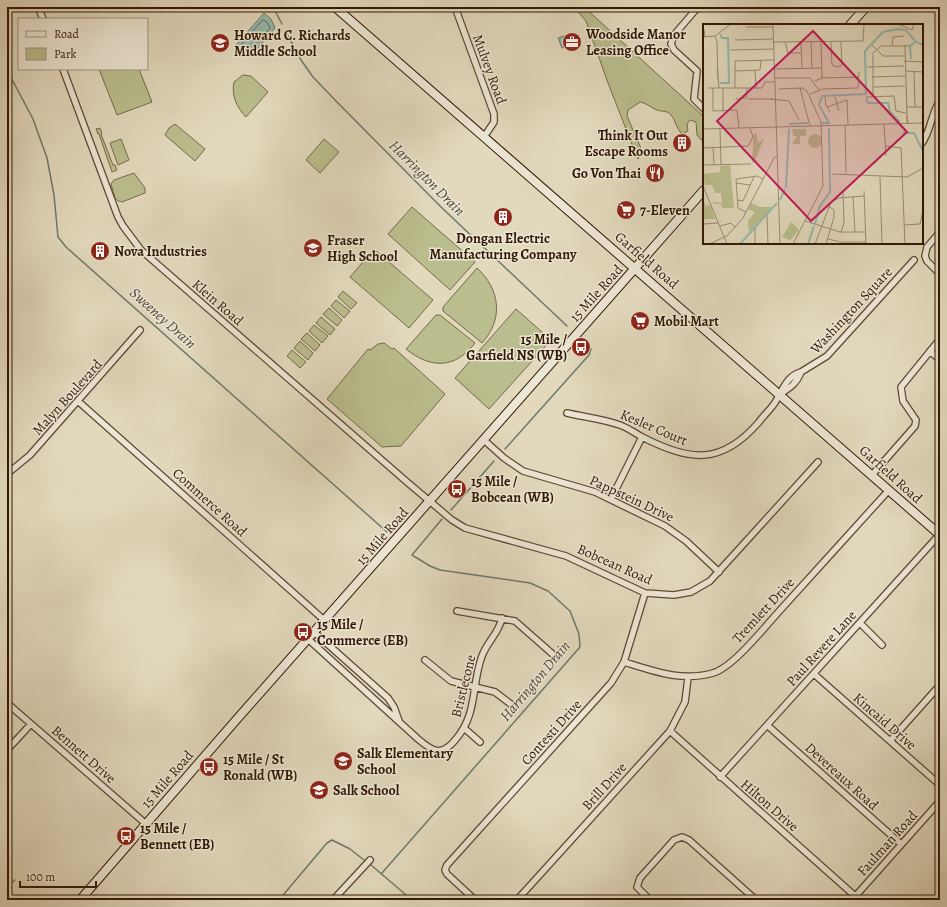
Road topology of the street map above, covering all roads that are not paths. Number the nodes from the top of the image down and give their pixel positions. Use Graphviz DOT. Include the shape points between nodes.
graph roads {
  1 [pos="38,7"];
  2 [pos="335,7"];
  3 [pos="455,7"];
  4 [pos="698,7"];
  5 [pos="866,7"];
  6 [pos="43,18"];
  7 [pos="851,24"];
  8 [pos="63,70"];
  9 [pos="940,101"];
  10 [pos="703,108"];
  11 [pos="484,137"];
  12 [pos="923,142"];
  13 [pos="703,191"];
  14 [pos="940,232"];
  15 [pos="914,260"];
  16 [pos="636,269"];
  17 [pos="940,274"];
  18 [pos="140,330"];
  19 [pos="940,339"];
  20 [pos="930,351"];
  21 [pos="940,360"];
  22 [pos="780,394"];
  23 [pos="79,402"];
  24 [pos="567,413"];
  25 [pos="642,437"];
  26 [pos="484,440"];
  27 [pos="818,462"];
  28 [pos="7,474"];
  29 [pos="872,475"];
  30 [pos="889,490"];
  31 [pos="611,499"];
  32 [pos="430,501"];
  33 [pos="940,535"];
  34 [pos="719,572"];
  35 [pos="645,593"];
  36 [pos="457,611"];
  37 [pos="502,618"];
  38 [pos="324,620"];
  39 [pos="860,623"];
  40 [pos="314,632"];
  41 [pos="308,639"];
  42 [pos="882,644"];
  43 [pos="556,657"];
  44 [pos="425,660"];
  45 [pos="624,662"];
  46 [pos="814,674"];
  47 [pos="688,678"];
  48 [pos="940,686"];
  49 [pos="476,687"];
  50 [pos="7,703"];
  51 [pos="512,705"];
  52 [pos="399,723"];
  53 [pos="31,724"];
  54 [pos="767,725"];
  55 [pos="464,728"];
  56 [pos="670,731"];
  57 [pos="890,741"];
  58 [pos="480,742"];
  59 [pos="7,750"];
  60 [pos="720,777"];
  61 [pos="940,785"];
  62 [pos="940,801"];
  63 [pos="146,824"];
  64 [pos="901,844"];
  65 [pos="370,860"];
  66 [pos="854,898"];
  67 [pos="336,899"];
  68 [pos="80,900"];
  69 [pos="475,900"];
  70 [pos="517,900"];
  71 [pos="650,900"];
  72 [pos="756,900"];
  1 -- 6 [label="street"];
  2 -- 11 [label="main road, Garfield Road"];
  3 -- 11 [label="street, Mulvey Road" via="494,114 494,122"];
  4 -- 10 [label="street" via="672,38 672,47 697,71 694,99"];
  5 -- 7 [label="main road"];
  8 -- 32 [label="street, Klein Road" via="116,212 123,226 147,256"];
  9 -- 12 [label="street" via="934,110"];
  11 -- 16 [label="main road, Garfield Road"];
  13 -- 16 [label="main road, 15 Mile Road"];
  14 -- 17 [label="street" via="927,247 924,256"];
  15 -- 22 [label="street, Washington Square" via="827,356 801,372 799,379"];
  16 -- 22 [label="main road, Garfield Road"];
  16 -- 26 [label="main road, 15 Mile Road"];
  18 -- 23 [label="street, Malyn Boulevard"];
  19 -- 20 [label="street"];
  20 -- 21 [label="street"];
  20 -- 29 [label="street" via="901,387 903,401 916,420 914,426"];
  22 -- 25 [label="street, Kesler Court" via="752,429 729,448 718,453 688,455"];
  22 -- 29 [label="main road, Garfield Road"];
  23 -- 28 [label="street, Malyn Boulevard" via="30,455"];
  23 -- 38 [label="street, Commerce Road"];
  24 -- 25 [label="street, Kesler Court" via="610,422"];
  25 -- 31 [label="street"];
  26 -- 31 [label="street, Pappstein Drive" via="523,471"];
  26 -- 32 [label="main road, 15 Mile Road"];
  27 -- 34 [label="street, Bobcean Road"];
  29 -- 30 [label="main road, Garfield Road"];
  30 -- 33 [label="main road, Garfield Road"];
  30 -- 47 [label="street, Tremlett Drive" via="730,663 715,673"];
  31 -- 34 [label="street, Pappstein Drive" via="674,531"];
  32 -- 35 [label="street, Bobcean Road" via="452,520 470,530 550,550 577,560"];
  32 -- 38 [label="main road, 15 Mile Road"];
  33 -- 39 [label="street, Paul Revere Lane"];
  34 -- 35 [label="street, Bobcean Road" via="691,592 666,596"];
  35 -- 45 [label="street, Contesti Drive"];
  36 -- 37 [label="street"];
  37 -- 43 [label="street" via="515,621 522,626"];
  37 -- 49 [label="street, Bristlecone" via="498,630 482,654"];
  38 -- 40 [label="main road, 15 Mile Road"];
  39 -- 42 [label="street"];
  39 -- 46 [label="street, Paul Revere Lane"];
  40 -- 41 [label="main road, 15 Mile Road"];
  40 -- 52 [label="street, Bristlecone" via="388,698"];
  41 -- 52 [label="street, Bristlecone"];
  41 -- 63 [label="main road, 15 Mile Road"];
  44 -- 49 [label="street" via="451,681"];
  45 -- 47 [label="street, Tremlett Drive"];
  45 -- 69 [label="street, Contesti Drive" via="604,692 450,861 445,870 450,878"];
  46 -- 54 [label="street, Paul Revere Lane"];
  46 -- 57 [label="street, Kincaid Drive"];
  47 -- 56 [label="street, Brill Drive" via="685,702"];
  48 -- 57 [label="street"];
  49 -- 51 [label="street" via="495,692"];
  49 -- 55 [label="street, Bristlecone"];
  50 -- 53 [label="street, Bennett Drive"];
  52 -- 55 [label="street, Bristlecone" via="427,747 439,751 452,744"];
  53 -- 59 [label="street"];
  53 -- 63 [label="street, Bennett Drive"];
  54 -- 60 [label="street, Paul Revere Lane"];
  54 -- 64 [label="street, Devereaux Road"];
  55 -- 58 [label="street"];
  56 -- 60 [label="street, Hilton Drive"];
  56 -- 70 [label="street, Brill Drive"];
  57 -- 61 [label="street, Kincaid Drive"];
  60 -- 66 [label="street, Hilton Drive"];
  62 -- 64 [label="street, Faulman Road"];
  63 -- 68 [label="main road, 15 Mile Road"];
  64 -- 66 [label="street, Faulman Road"];
  65 -- 67 [label="street"];
  71 -- 72 [label="street" via="638,887 640,878 674,840 682,837 689,840"];
}
